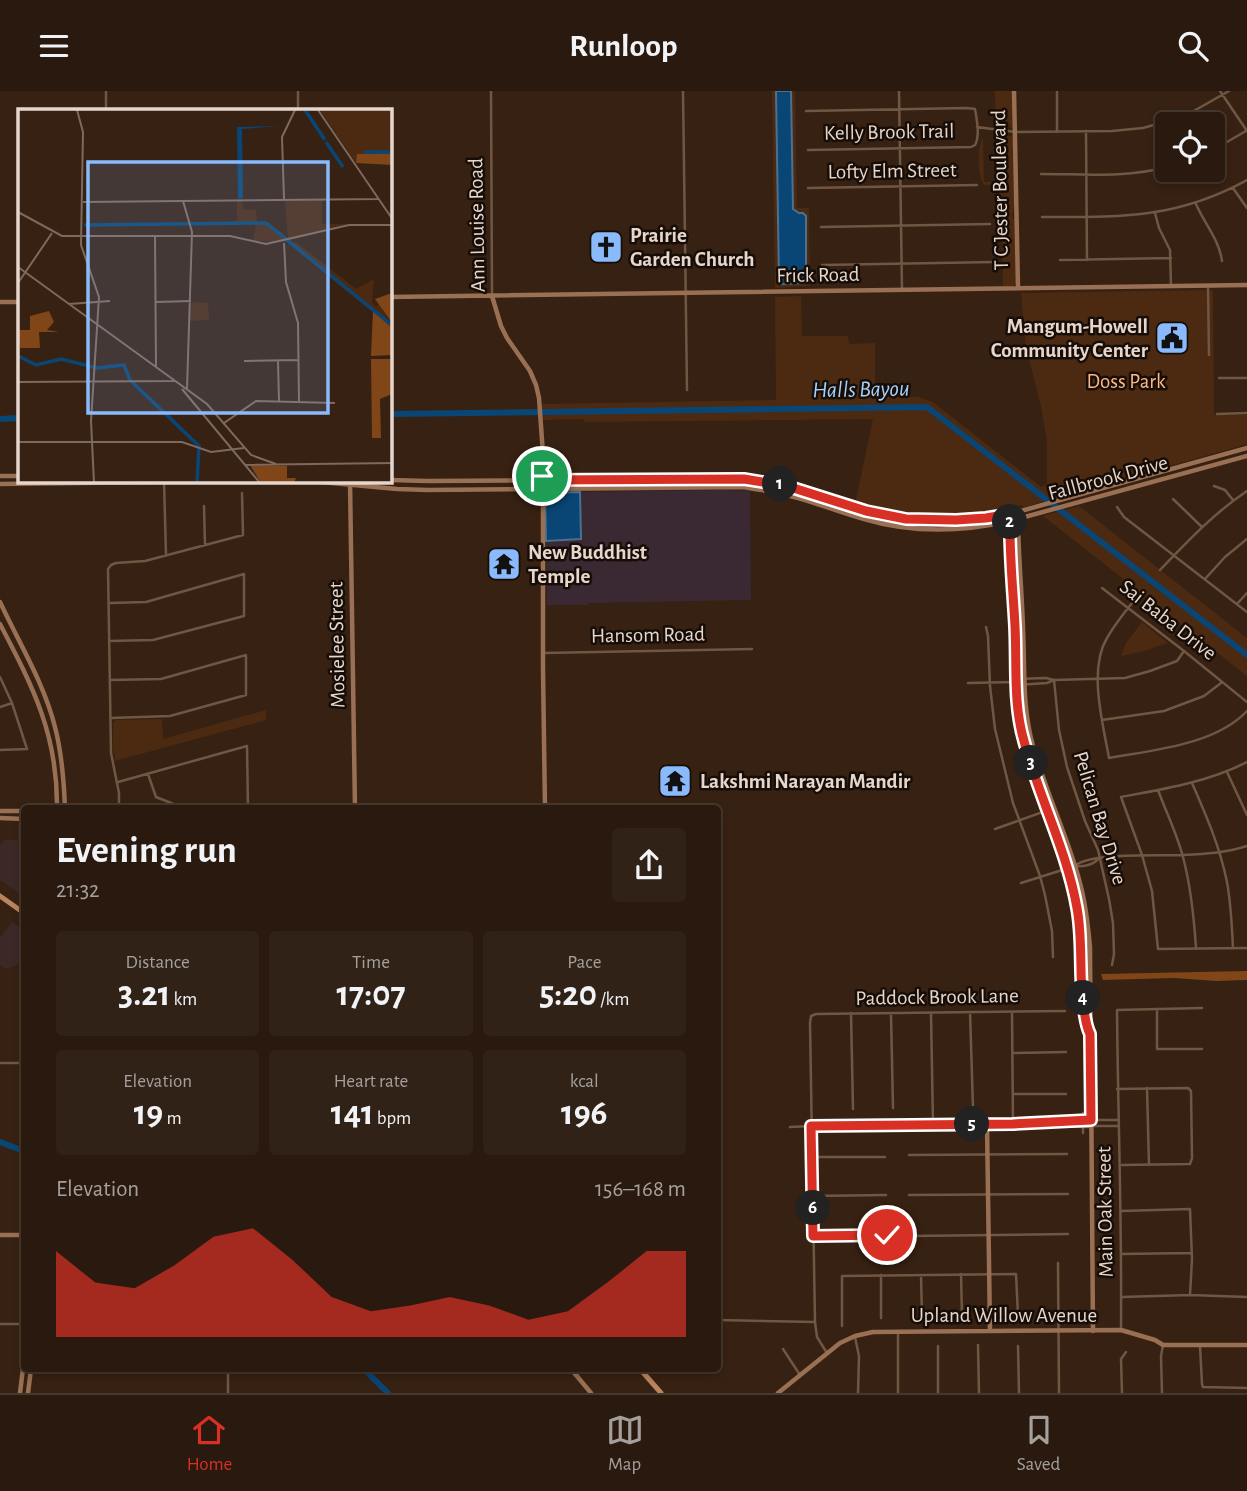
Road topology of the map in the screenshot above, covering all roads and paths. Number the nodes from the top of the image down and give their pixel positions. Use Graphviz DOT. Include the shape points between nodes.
graph roads {
  1 [pos="106,91"];
  2 [pos="298,91"];
  3 [pos="491,91"];
  4 [pos="682,91"];
  5 [pos="899,91"];
  6 [pos="1014,91"];
  7 [pos="1057,91"];
  8 [pos="1229,91"];
  9 [pos="1222,93"];
  10 [pos="106,109"];
  11 [pos="298,109"];
  12 [pos="899,110"];
  13 [pos="806,111"];
  14 [pos="977,127"];
  15 [pos="1247,130"];
  16 [pos="1086,131"];
  17 [pos="1015,132"];
  18 [pos="1057,132"];
  19 [pos="1225,143"];
  20 [pos="900,148"];
  21 [pos="808,150"];
  22 [pos="1155,169"];
  23 [pos="1041,174"];
  24 [pos="1085,174"];
  25 [pos="1247,180"];
  26 [pos="977,185"];
  27 [pos="901,186"];
  28 [pos="808,188"];
  29 [pos="1233,188"];
  30 [pos="1195,204"];
  31 [pos="1247,208"];
  32 [pos="1155,213"];
  33 [pos="1042,217"];
  34 [pos="1086,217"];
  35 [pos="990,224"];
  36 [pos="901,225"];
  37 [pos="821,227"];
  38 [pos="1171,258"];
  39 [pos="1060,260"];
  40 [pos="1087,260"];
  41 [pos="1222,261"];
  42 [pos="995,262"];
  43 [pos="902,264"];
  44 [pos="822,265"];
  45 [pos="1247,285"];
  46 [pos="1171,286"];
  47 [pos="1208,286"];
  48 [pos="1018,288"];
  49 [pos="902,290"];
  50 [pos="686,293"];
  51 [pos="492,296"];
  52 [pos="392,297"];
  53 [pos="0,302"];
  54 [pos="18,302"];
  55 [pos="1209,355"];
  56 [pos="1219,378"];
  57 [pos="1247,378"];
  58 [pos="687,390"];
  59 [pos="1247,413"];
  60 [pos="1217,414"];
  61 [pos="1247,448"];
  62 [pos="1247,456"];
  63 [pos="1182,465"];
  64 [pos="1184,474"];
  65 [pos="0,476"];
  66 [pos="18,476"];
  67 [pos="677,479"];
  68 [pos="744,479"];
  69 [pos="392,480"];
  70 [pos="542,480"];
  71 [pos="30,483"];
  72 [pos="164,483"];
  73 [pos="350,483"];
  74 [pos="0,484"];
  75 [pos="1112,486"];
  76 [pos="1214,486"];
  77 [pos="677,487"];
  78 [pos="743,488"];
  79 [pos="542,489"];
  80 [pos="1247,491"];
  81 [pos="243,493"];
  82 [pos="1114,493"];
  83 [pos="1173,499"];
  84 [pos="1233,500"];
  85 [pos="204,506"];
  86 [pos="1117,507"];
  87 [pos="1018,515"];
  88 [pos="1010,517"];
  89 [pos="1202,527"];
  90 [pos="1247,540"];
  91 [pos="205,545"];
  92 [pos="1174,555"];
  93 [pos="166,556"];
  94 [pos="1160,570"];
  95 [pos="1205,579"];
  96 [pos="1102,589"];
  97 [pos="1140,593"];
  98 [pos="1247,593"];
  99 [pos="0,602"];
  100 [pos="108,603"];
  101 [pos="1237,604"];
  102 [pos="1128,608"];
  103 [pos="1247,612"];
  104 [pos="0,624"];
  105 [pos="986,627"];
  106 [pos="16,637"];
  107 [pos="9,641"];
  108 [pos="109,641"];
  109 [pos="752,649"];
  110 [pos="1184,652"];
  111 [pos="544,653"];
  112 [pos="0,677"];
  113 [pos="1098,678"];
  114 [pos="110,680"];
  115 [pos="1054,680"];
  116 [pos="1023,681"];
  117 [pos="1015,682"];
  118 [pos="968,683"];
  119 [pos="989,683"];
  120 [pos="1221,683"];
  121 [pos="1247,702"];
  122 [pos="12,703"];
  123 [pos="0,708"];
  124 [pos="1247,711"];
  125 [pos="111,718"];
  126 [pos="1102,720"];
  127 [pos="55,727"];
  128 [pos="47,729"];
  129 [pos="0,750"];
  130 [pos="1247,762"];
  131 [pos="1227,772"];
  132 [pos="148,775"];
  133 [pos="116,782"];
  134 [pos="1192,783"];
  135 [pos="1158,790"];
  136 [pos="57,805"];
  137 [pos="65,805"];
  138 [pos="119,805"];
  139 [pos="176,805"];
  140 [pos="248,805"];
  141 [pos="355,805"];
  142 [pos="545,805"];
  143 [pos="1054,808"];
  144 [pos="0,811"];
  145 [pos="21,811"];
  146 [pos="1046,811"];
  147 [pos="1247,815"];
  148 [pos="0,818"];
  149 [pos="21,818"];
  150 [pos="1019,820"];
  151 [pos="995,829"];
  152 [pos="1247,846"];
  153 [pos="1219,852"];
  154 [pos="1142,855"];
  155 [pos="1182,855"];
  156 [pos="1099,859"];
  157 [pos="1075,866"];
  158 [pos="1068,868"];
  159 [pos="1040,876"];
  160 [pos="1021,883"];
  161 [pos="0,896"];
  162 [pos="21,911"];
  163 [pos="1196,948"];
  164 [pos="1233,948"];
  165 [pos="1247,948"];
  166 [pos="1053,957"];
  167 [pos="1112,965"];
  168 [pos="1081,980"];
  169 [pos="1090,980"];
  170 [pos="1202,1008"];
  171 [pos="1157,1009"];
  172 [pos="1065,1011"];
  173 [pos="1012,1012"];
  174 [pos="850,1013"];
  175 [pos="891,1013"];
  176 [pos="931,1013"];
  177 [pos="970,1013"];
  178 [pos="1090,1034"];
  179 [pos="1202,1049"];
  180 [pos="1066,1052"];
  181 [pos="1012,1053"];
  182 [pos="0,1063"];
  183 [pos="21,1063"];
  184 [pos="1147,1088"];
  185 [pos="1118,1089"];
  186 [pos="1012,1094"];
  187 [pos="1066,1094"];
  188 [pos="893,1108"];
  189 [pos="973,1108"];
  190 [pos="853,1109"];
  191 [pos="1083,1112"];
  192 [pos="1119,1120"];
  193 [pos="1083,1123"];
  194 [pos="1091,1123"];
  195 [pos="933,1124"];
  196 [pos="987,1124"];
  197 [pos="1013,1124"];
  198 [pos="811,1126"];
  199 [pos="1119,1126"];
  200 [pos="790,1127"];
  201 [pos="1083,1133"];
  202 [pos="988,1154"];
  203 [pos="1067,1154"];
  204 [pos="909,1155"];
  205 [pos="812,1157"];
  206 [pos="885,1157"];
  207 [pos="1121,1165"];
  208 [pos="1149,1165"];
  209 [pos="1068,1194"];
  210 [pos="886,1195"];
  211 [pos="909,1195"];
  212 [pos="988,1195"];
  213 [pos="813,1196"];
  214 [pos="1121,1211"];
  215 [pos="989,1234"];
  216 [pos="1069,1234"];
  217 [pos="0,1235"];
  218 [pos="21,1235"];
  219 [pos="887,1235"];
  220 [pos="910,1235"];
  221 [pos="813,1236"];
  222 [pos="1192,1253"];
  223 [pos="1121,1254"];
  224 [pos="1058,1263"];
  225 [pos="961,1274"];
  226 [pos="989,1274"];
  227 [pos="881,1275"];
  228 [pos="921,1275"];
  229 [pos="1190,1295"];
  230 [pos="1122,1297"];
  231 [pos="1247,1297"];
  232 [pos="1017,1315"];
  233 [pos="922,1316"];
  234 [pos="962,1316"];
  235 [pos="881,1318"];
  236 [pos="721,1320"];
  237 [pos="815,1322"];
  238 [pos="0,1324"];
  239 [pos="21,1324"];
  240 [pos="842,1326"];
  241 [pos="1121,1330"];
  242 [pos="898,1331"];
  243 [pos="990,1331"];
  244 [pos="1093,1331"];
  245 [pos="1058,1332"];
  246 [pos="855,1336"];
  247 [pos="978,1345"];
  248 [pos="1163,1345"];
  249 [pos="1247,1345"];
  250 [pos="938,1346"];
  251 [pos="1018,1346"];
  252 [pos="1200,1346"];
  253 [pos="783,1349"];
  254 [pos="1126,1352"];
  255 [pos="827,1353"];
  256 [pos="23,1372"];
  257 [pos="31,1372"];
  258 [pos="228,1372"];
  259 [pos="574,1372"];
  260 [pos="643,1372"];
  261 [pos="800,1375"];
  262 [pos="22,1378"];
  263 [pos="29,1379"];
  264 [pos="1247,1388"];
  265 [pos="20,1393"];
  266 [pos="28,1393"];
  267 [pos="228,1393"];
  268 [pos="592,1393"];
  269 [pos="661,1393"];
  270 [pos="778,1393"];
  271 [pos="858,1393"];
  272 [pos="898,1393"];
  273 [pos="938,1393"];
  274 [pos="979,1393"];
  275 [pos="1019,1393"];
  276 [pos="1059,1393"];
  277 [pos="1122,1393"];
  278 [pos="1162,1393"];
  1 -- 10 [label="street"];
  2 -- 11 [label="street"];
  3 -- 51 [label="street, Ann Louise Road"];
  4 -- 50 [label="street"];
  5 -- 12 [label="street"];
  6 -- 17 [label="street, T C Jester Boulevard"];
  7 -- 18 [label="street"];
  8 -- 9 [label="street"];
  9 -- 15 [label="street"];
  9 -- 16 [label="street" via="1185,116 1157,125"];
  12 -- 13 [label="street"];
  12 -- 14 [label="street, Kelly Brook Trail" via="975,109"];
  12 -- 20 [label="street"];
  14 -- 17 [label="street"];
  14 -- 20 [label="street, Kelly Brook Trail" via="977,141 971,147"];
  15 -- 19 [label="street"];
  16 -- 18 [label="street"];
  16 -- 24 [label="street"];
  17 -- 18 [label="street"];
  17 -- 48 [label="street, T C Jester Boulevard"];
  20 -- 21 [label="street, Kelly Brook Trail"];
  20 -- 27 [label="street"];
  22 -- 24 [label="street"];
  23 -- 24 [label="street"];
  24 -- 34 [label="street"];
  25 -- 29 [label="street"];
  26 -- 27 [label="street, Lofty Elm Street"];
  27 -- 28 [label="street, Lofty Elm Street"];
  27 -- 36 [label="street"];
  29 -- 30 [label="street"];
  29 -- 31 [label="street"];
  30 -- 32 [label="street"];
  30 -- 41 [label="street" via="1219,244"];
  32 -- 34 [label="street"];
  32 -- 38 [label="street"];
  33 -- 34 [label="street"];
  34 -- 40 [label="street"];
  35 -- 36 [label="street"];
  36 -- 37 [label="street"];
  36 -- 43 [label="street"];
  38 -- 40 [label="street"];
  38 -- 46 [label="street"];
  39 -- 40 [label="street"];
  42 -- 43 [label="street"];
  43 -- 44 [label="street"];
  43 -- 49 [label="street"];
  45 -- 47 [label="street, Frick Road"];
  46 -- 47 [label="street, Frick Road"];
  46 -- 48 [label="street, Frick Road"];
  47 -- 55 [label="street"];
  48 -- 49 [label="street, Frick Road"];
  49 -- 50 [label="street, Frick Road"];
  50 -- 51 [label="street, Frick Road"];
  50 -- 58 [label="street"];
  51 -- 52 [label="street, Frick Road"];
  51 -- 70 [label="street, Ann Louise Road" via="505,334 533,375 539,401"];
  53 -- 54 [label="street"];
  56 -- 57 [label="street"];
  59 -- 60 [label="street"];
  61 -- 63 [label="street, Fallbrook Drive"];
  62 -- 64 [label="street, Fallbrook Drive"];
  63 -- 64 [label="street"];
  63 -- 75 [label="street, Fallbrook Drive"];
  64 -- 82 [label="street, Fallbrook Drive"];
  65 -- 66 [label="street"];
  67 -- 68 [label="street, Fallbrook Drive"];
  67 -- 70 [label="street, Fallbrook Drive"];
  67 -- 77 [label="street"];
  68 -- 78 [label="street"];
  68 -- 88 [label="street, Fallbrook Drive" via="787,486 906,519"];
  69 -- 70 [label="street, Fallbrook Drive"];
  70 -- 79 [label="street, Ann Louise Road"];
  71 -- 74 [label="street"];
  72 -- 93 [label="street"];
  73 -- 79 [label="street, Fallbrook Drive" via="418,490"];
  73 -- 141 [label="street, Mosielee Street"];
  75 -- 82 [label="street"];
  75 -- 87 [label="street, Fallbrook Drive"];
  76 -- 84 [label="street"];
  77 -- 78 [label="street, Fallbrook Drive"];
  77 -- 79 [label="street, Fallbrook Drive"];
  78 -- 88 [label="street, Fallbrook Drive" via="784,494 905,527 957,529"];
  79 -- 111 [label="street, Ann Louise Road"];
  80 -- 84 [label="street"];
  81 -- 91 [label="street" via="243,535"];
  82 -- 87 [label="street, Fallbrook Drive"];
  83 -- 89 [label="street"];
  84 -- 89 [label="street"];
  85 -- 91 [label="street"];
  86 -- 92 [label="street"];
  87 -- 88 [label="street, Fallbrook Drive"];
  87 -- 116 [label="street"];
  88 -- 117 [label="street"];
  89 -- 92 [label="street"];
  90 -- 95 [label="street"];
  91 -- 93 [label="street"];
  92 -- 94 [label="street"];
  92 -- 95 [label="street"];
  93 -- 100 [label="street" via="111,565"];
  95 -- 101 [label="street"];
  96 -- 102 [label="street, Sai Baba Drive"];
  97 -- 102 [label="street"];
  98 -- 101 [label="street"];
  99 -- 106 [label="street"];
  100 -- 108 [label="street"];
  100 -- 108 [label="street" via="146,602 244,574 244,617 153,640"];
  101 -- 103 [label="street"];
  102 -- 110 [label="street, Sai Baba Drive"];
  102 -- 113 [label="street" via="1106,639"];
  104 -- 107 [label="street"];
  105 -- 119 [label="street"];
  106 -- 107 [label="street"];
  106 -- 127 [label="street"];
  107 -- 128 [label="street"];
  108 -- 114 [label="street"];
  109 -- 111 [label="street, Hansom Road"];
  110 -- 113 [label="street" via="1177,661 1150,671 1125,678"];
  110 -- 120 [label="street, Sai Baba Drive"];
  111 -- 142 [label="street, Ann Louise Road"];
  112 -- 122 [label="street"];
  113 -- 115 [label="street"];
  113 -- 126 [label="street"];
  114 -- 125 [label="street"];
  114 -- 125 [label="street" via="161,679 246,655 246,695 170,716"];
  115 -- 116 [label="street"];
  115 -- 156 [label="street, Pelican Bay Drive" via="1066,767"];
  116 -- 117 [label="street"];
  116 -- 143 [label="street" via="1033,746"];
  117 -- 119 [label="street"];
  117 -- 146 [label="street" via="1021,732"];
  118 -- 119 [label="street"];
  119 -- 150 [label="street" via="995,729"];
  120 -- 121 [label="street, Sai Baba Drive"];
  120 -- 126 [label="street" via="1205,696 1164,711"];
  122 -- 123 [label="street"];
  122 -- 129 [label="street" via="27,749"];
  124 -- 126 [label="street" via="1200,739 1109,758"];
  125 -- 133 [label="street"];
  127 -- 128 [label="street"];
  127 -- 137 [label="street"];
  128 -- 136 [label="street"];
  130 -- 131 [label="street"];
  131 -- 134 [label="street"];
  131 -- 147 [label="street"];
  132 -- 133 [label="street"];
  132 -- 139 [label="street" via="156,797"];
  132 -- 140 [label="street" via="247,746"];
  133 -- 138 [label="street"];
  134 -- 135 [label="street"];
  134 -- 153 [label="street"];
  135 -- 154 [label="street" via="1121,797"];
  135 -- 155 [label="street"];
  143 -- 146 [label="street"];
  143 -- 157 [label="street"];
  144 -- 145 [label="street"];
  146 -- 150 [label="street"];
  146 -- 158 [label="street"];
  148 -- 149 [label="street"];
  150 -- 151 [label="street"];
  150 -- 159 [label="street"];
  152 -- 153 [label="street"];
  153 -- 155 [label="street"];
  153 -- 164 [label="street"];
  154 -- 155 [label="street"];
  154 -- 156 [label="street"];
  154 -- 163 [label="street" via="1152,891 1158,949"];
  155 -- 163 [label="street"];
  156 -- 157 [label="street"];
  156 -- 167 [label="street, Pelican Bay Drive" via="1113,922"];
  157 -- 158 [label="street"];
  157 -- 169 [label="street" via="1088,920"];
  158 -- 159 [label="street"];
  158 -- 168 [label="street" via="1078,909"];
  159 -- 160 [label="street"];
  159 -- 166 [label="street"];
  161 -- 162 [label="main road"];
  163 -- 164 [label="street"];
  164 -- 165 [label="street"];
  168 -- 169 [label="street"];
  168 -- 178 [label="street"];
  169 -- 178 [label="street"];
  170 -- 171 [label="street"];
  171 -- 179 [label="street" via="1157,1049"];
  171 -- 185 [label="street, Main Oak Street" via="1117,1010"];
  172 -- 173 [label="street, Paddock Brook Lane"];
  173 -- 177 [label="street, Paddock Brook Lane"];
  173 -- 181 [label="street"];
  174 -- 175 [label="street, Paddock Brook Lane"];
  174 -- 190 [label="street"];
  174 -- 198 [label="street, Paddock Brook Lane" via="811,1016"];
  175 -- 176 [label="street, Paddock Brook Lane"];
  175 -- 188 [label="street"];
  176 -- 177 [label="street, Paddock Brook Lane"];
  176 -- 195 [label="street"];
  177 -- 189 [label="street"];
  178 -- 194 [label="street"];
  180 -- 181 [label="street"];
  181 -- 186 [label="street"];
  182 -- 183 [label="street"];
  184 -- 185 [label="street"];
  184 -- 208 [label="street"];
  184 -- 208 [label="street" via="1190,1089 1192,1161 1187,1165"];
  185 -- 192 [label="street, Main Oak Street"];
  186 -- 187 [label="street"];
  186 -- 197 [label="street"];
  191 -- 193 [label="street"];
  192 -- 194 [label="street"];
  192 -- 199 [label="street, Main Oak Street"];
  193 -- 194 [label="street"];
  193 -- 197 [label="street"];
  193 -- 201 [label="street"];
  194 -- 199 [label="street"];
  194 -- 244 [label="street"];
  195 -- 196 [label="street"];
  195 -- 198 [label="street"];
  196 -- 197 [label="street"];
  196 -- 202 [label="street"];
  198 -- 200 [label="street"];
  198 -- 205 [label="street"];
  199 -- 207 [label="street, Main Oak Street"];
  202 -- 203 [label="street"];
  202 -- 204 [label="street"];
  202 -- 212 [label="street"];
  205 -- 206 [label="street"];
  205 -- 213 [label="street"];
  207 -- 208 [label="street"];
  207 -- 214 [label="street, Main Oak Street"];
  209 -- 212 [label="street"];
  210 -- 213 [label="street"];
  211 -- 212 [label="street"];
  212 -- 215 [label="street"];
  213 -- 221 [label="street"];
  214 -- 222 [label="street" via="1190,1209"];
  214 -- 223 [label="street, Main Oak Street"];
  215 -- 216 [label="street"];
  215 -- 220 [label="street"];
  215 -- 226 [label="street"];
  217 -- 218 [label="street"];
  219 -- 221 [label="street"];
  221 -- 237 [label="street"];
  222 -- 223 [label="street"];
  222 -- 229 [label="street"];
  223 -- 230 [label="street, Main Oak Street"];
  224 -- 245 [label="street"];
  225 -- 226 [label="street"];
  225 -- 228 [label="street"];
  225 -- 234 [label="street"];
  226 -- 232 [label="street" via="1016,1274"];
  226 -- 243 [label="street"];
  227 -- 228 [label="street"];
  227 -- 235 [label="street"];
  227 -- 240 [label="street" via="842,1276"];
  228 -- 233 [label="street"];
  229 -- 230 [label="street"];
  229 -- 231 [label="street"];
  230 -- 241 [label="street, Main Oak Street"];
  236 -- 237 [label="street"];
  237 -- 255 [label="street" via="817,1337"];
  238 -- 239 [label="street"];
  241 -- 244 [label="street, Upland Willow Avenue"];
  241 -- 248 [label="street, Upland Willow Avenue"];
  242 -- 243 [label="street, Upland Willow Avenue"];
  242 -- 246 [label="street, Upland Willow Avenue"];
  242 -- 272 [label="street"];
  243 -- 245 [label="street, Upland Willow Avenue"];
  244 -- 245 [label="street, Upland Willow Avenue"];
  245 -- 276 [label="street"];
  246 -- 255 [label="street, Upland Willow Avenue"];
  246 -- 271 [label="street"];
  247 -- 274 [label="street"];
  248 -- 252 [label="street, Upland Willow Avenue"];
  248 -- 278 [label="street"];
  249 -- 252 [label="street, Upland Willow Avenue"];
  250 -- 273 [label="street"];
  251 -- 275 [label="street"];
  252 -- 264 [label="street" via="1203,1387"];
  253 -- 261 [label="street"];
  254 -- 277 [label="street" via="1121,1359"];
  255 -- 261 [label="street, Upland Willow Avenue"];
  256 -- 262 [label="street"];
  257 -- 263 [label="street"];
  258 -- 267 [label="street"];
  259 -- 268 [label="street"];
  260 -- 269 [label="main road"];
  261 -- 270 [label="street, Upland Willow Avenue"];
  262 -- 263 [label="street"];
  262 -- 265 [label="street"];
  263 -- 266 [label="street"];
}
